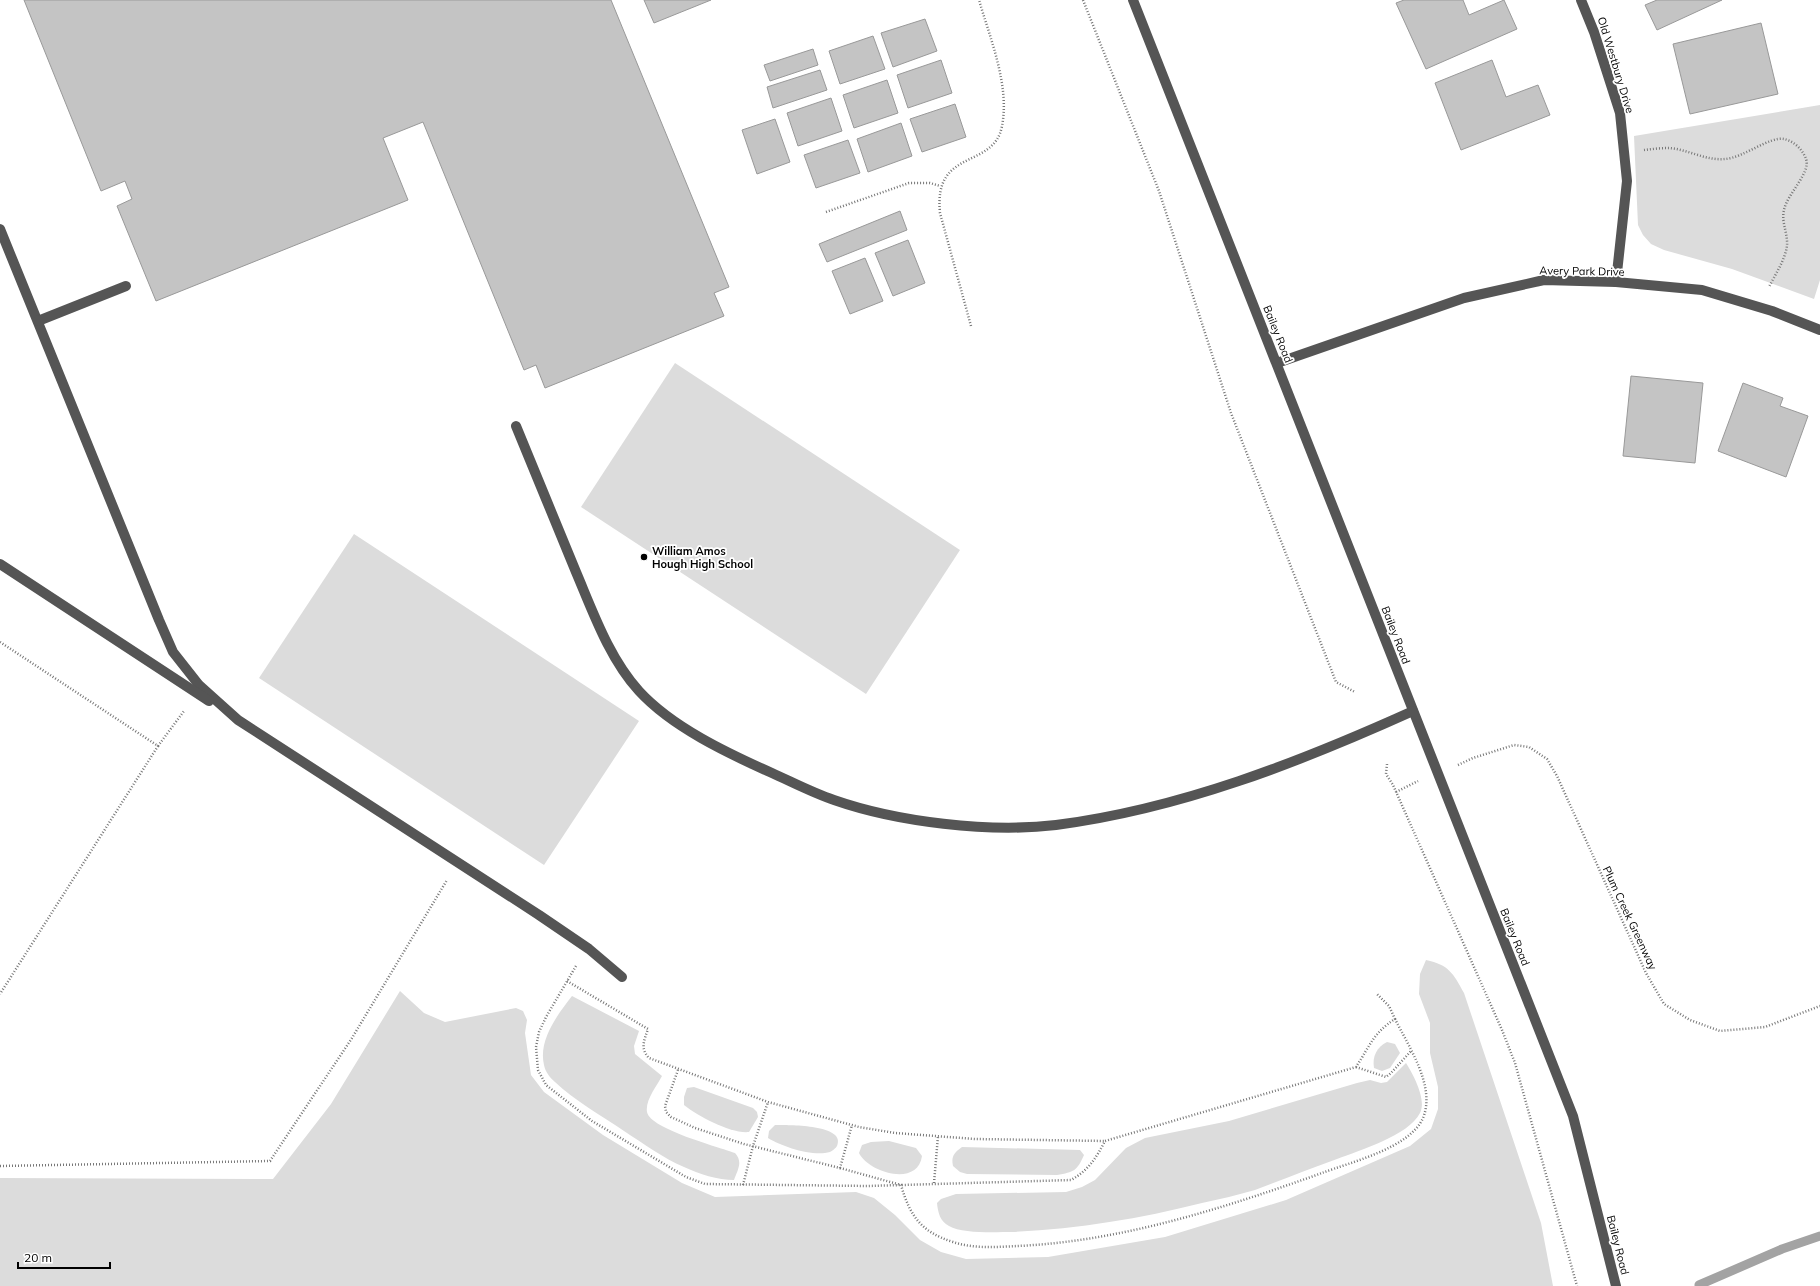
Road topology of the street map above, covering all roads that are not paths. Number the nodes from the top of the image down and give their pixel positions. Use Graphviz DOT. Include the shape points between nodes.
graph roads {
  1 [pos="1133,0"];
  2 [pos="1581,0"];
  3 [pos="0,229"];
  4 [pos="1616,282"];
  5 [pos="126,286"];
  6 [pos="38,321"];
  7 [pos="1820,330"];
  8 [pos="1277,363"];
  9 [pos="516,426"];
  10 [pos="0,564"];
  11 [pos="1413,711"];
  12 [pos="238,720"];
  13 [pos="622,977"];
  14 [pos="1616,1286"];
  1 -- 8 [label="street, Bailey Road"];
  2 -- 4 [label="street, Old Westbury Drive" via="1620,113 1628,182"];
  3 -- 6 [label="street"];
  4 -- 7 [label="street, Avery Park Drive" via="1702,290 1759,307"];
  4 -- 8 [label="street, Avery Park Drive" via="1544,280 1464,298"];
  5 -- 6 [label="street"];
  6 -- 12 [label="street" via="173,652 199,685"];
  8 -- 11 [label="street, Bailey Road"];
  9 -- 11 [label="street" via="601,630 639,691 662,711 735,757 834,800 891,815 954,825 1008,828 1055,825 1133,811 1226,786 1364,733"];
  10 -- 12 [label="street"];
  11 -- 14 [label="street, Bailey Road" via="1573,1116"];
  12 -- 13 [label="street" via="589,949"];
}
